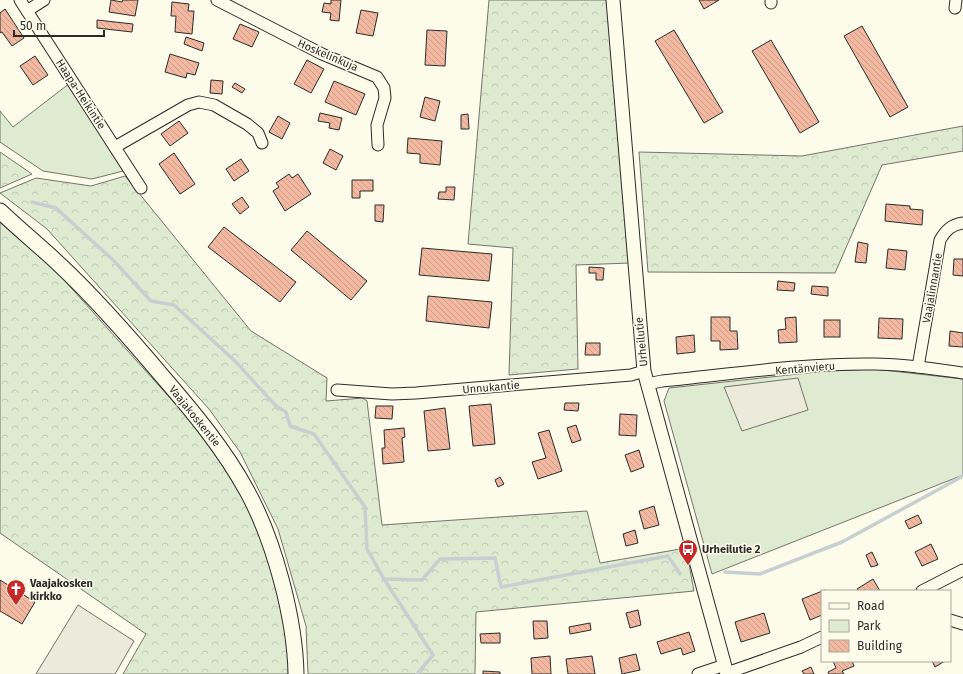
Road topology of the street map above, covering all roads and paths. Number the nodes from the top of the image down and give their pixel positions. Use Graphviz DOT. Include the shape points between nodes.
graph roads {
  1 [pos="20,0"];
  2 [pos="44,0"];
  3 [pos="217,0"];
  4 [pos="613,0"];
  5 [pos="27,11"];
  6 [pos="262,143"];
  7 [pos="378,145"];
  8 [pos="115,147"];
  9 [pos="141,188"];
  10 [pos="0,212"];
  11 [pos="963,223"];
  12 [pos="918,367"];
  13 [pos="963,373"];
  14 [pos="645,377"];
  15 [pos="337,390"];
  16 [pos="963,570"];
  17 [pos="924,590"];
  18 [pos="951,620"];
  19 [pos="963,624"];
  20 [pos="821,637"];
  21 [pos="726,671"];
  22 [pos="296,674"];
  23 [pos="698,674"];
  1 -- 5 [label="street, Haapa-Heikintie"];
  2 -- 5 [label="street"];
  3 -- 7 [label="street, Hoskelinkuja" via="322,54 377,77 384,88 385,98 378,125"];
  4 -- 14 [label="street, Urheilutie"];
  5 -- 8 [label="street, Haapa-Heikintie"];
  6 -- 8 [label="street" via="258,133 247,124 214,105 199,102 188,105"];
  8 -- 9 [label="street, Haapa-Heikintie"];
  10 -- 22 [label="main road, Vaajakoskentie" via="72,278 140,350 219,444 248,492 267,534 283,589"];
  11 -- 12 [label="street, Vaajalinnantie" via="955,224 946,230 940,240"];
  12 -- 13 [label="street, Kentänvieru"];
  12 -- 14 [label="street, Kentänvieru" via="876,364 822,365 662,381"];
  14 -- 15 [label="street, Unnukantie" via="631,375 416,393"];
  14 -- 21 [label="street, Urheilutie"];
  16 -- 17 [label="street"];
  18 -- 19 [label="street"];
  20 -- 21 [label="street"];
  21 -- 23 [label="street"];
}
